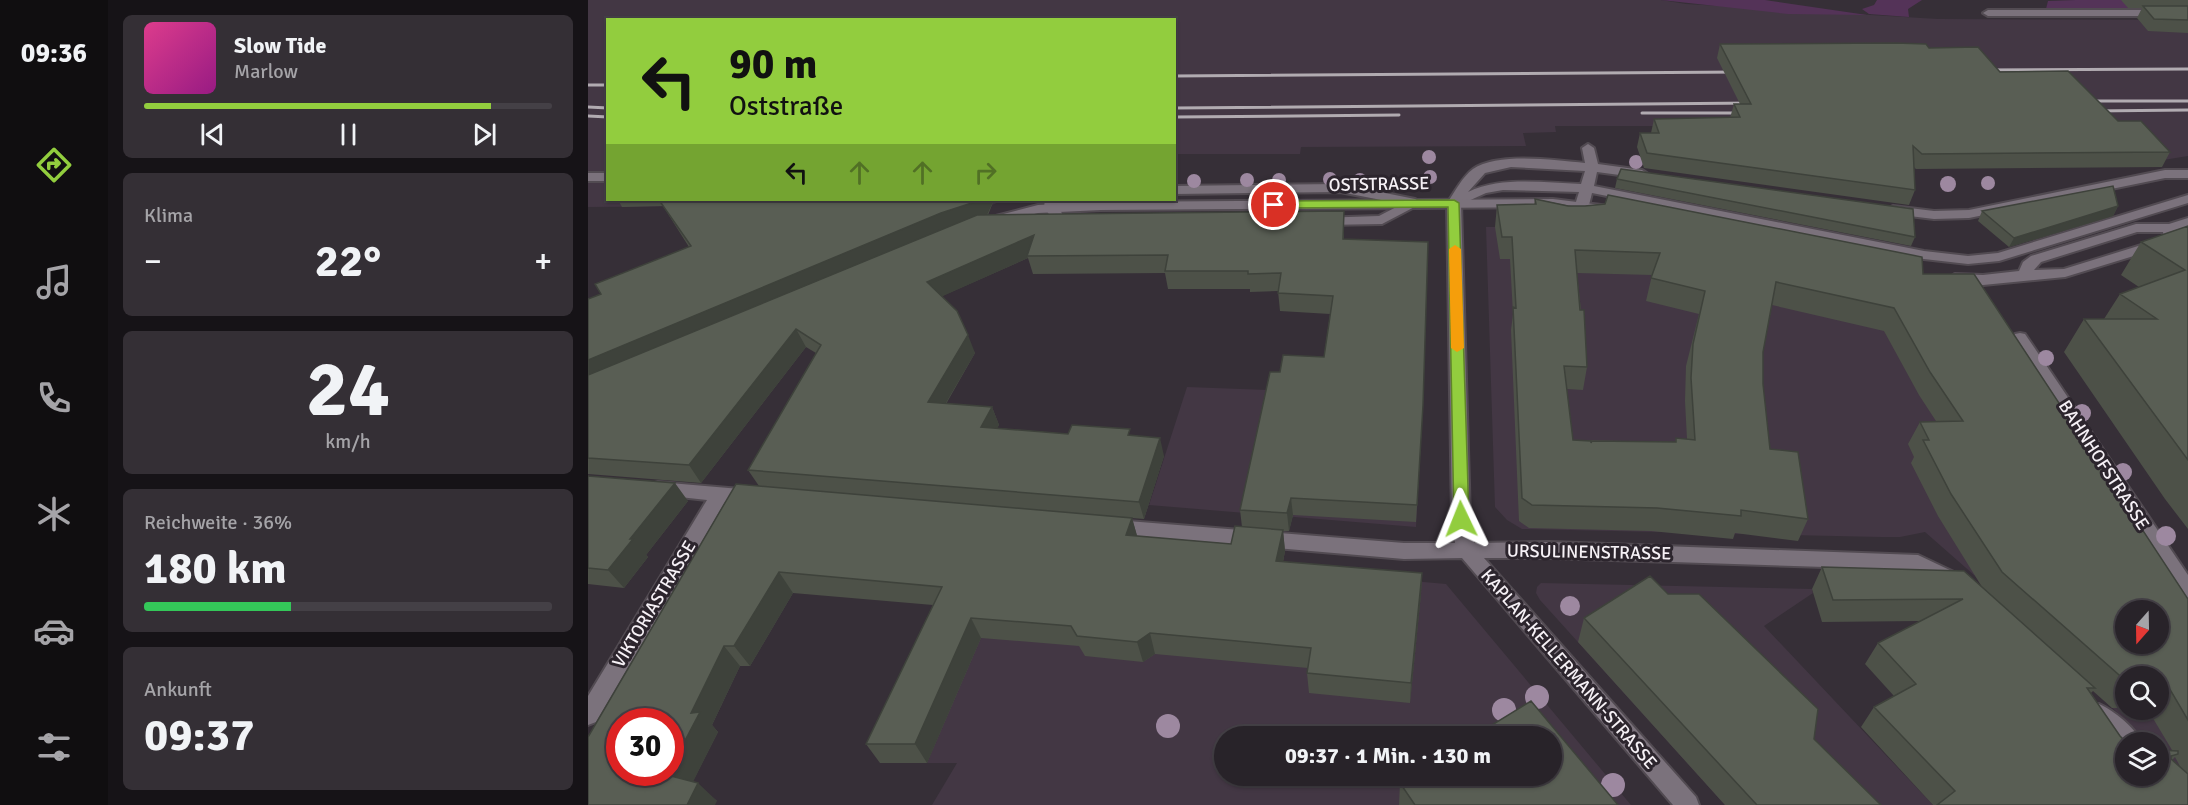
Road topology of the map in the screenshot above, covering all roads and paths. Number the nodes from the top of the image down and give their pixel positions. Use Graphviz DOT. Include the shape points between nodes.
graph roads {
  1 [pos="2188,13"];
  2 [pos="1988,14"];
  3 [pos="1588,148"];
  4 [pos="1592,167"];
  5 [pos="2188,174"];
  6 [pos="588,177"];
  7 [pos="606,177"];
  8 [pos="1659,177"];
  9 [pos="1586,188"];
  10 [pos="1176,190"];
  11 [pos="2188,199"];
  12 [pos="1068,201"];
  13 [pos="1051,203"];
  14 [pos="1415,203"];
  15 [pos="1454,203"];
  16 [pos="1250,205"];
  17 [pos="1582,205"];
  18 [pos="1882,208"];
  19 [pos="1628,214"];
  20 [pos="1228,217"];
  21 [pos="1312,221"];
  22 [pos="2188,222"];
  23 [pos="1085,223"];
  24 [pos="976,227"];
  25 [pos="2170,228"];
  26 [pos="2025,275"];
  27 [pos="1943,278"];
  28 [pos="2020,338"];
  29 [pos="643,488"];
  30 [pos="720,494"];
  31 [pos="768,498"];
  32 [pos="1098,525"];
  33 [pos="1465,549"];
  34 [pos="1965,591"];
  35 [pos="2188,591"];
  36 [pos="2086,702"];
  37 [pos="588,715"];
  38 [pos="2119,732"];
  39 [pos="1688,805"];
  1 -- 2 [label="street"];
  3 -- 4 [label="street"];
  4 -- 8 [label="street"];
  4 -- 9 [label="street"];
  4 -- 15 [label="street" via="1489,167 1472,177"];
  5 -- 18 [label="street" via="2165,174 1969,214 1934,216"];
  6 -- 7 [label="street"];
  9 -- 11 [label="street" via="1924,255 1968,260 1999,257"];
  9 -- 15 [label="street" via="1503,186 1482,190"];
  9 -- 17 [label="street"];
  10 -- 14 [label="street" via="1340,188"];
  12 -- 13 [label="street"];
  13 -- 16 [label="street, OSTSTRASSE"];
  13 -- 23 [label="street" via="1062,223"];
  13 -- 24 [label="street, OSTSTRASSE"];
  14 -- 15 [label="street, OSTSTRASSE"];
  14 -- 16 [label="street, OSTSTRASSE"];
  14 -- 21 [label="street" via="1382,220"];
  15 -- 17 [label="street, OSTSTRASSE"];
  15 -- 33 [label="street" via="1461,519"];
  16 -- 20 [label="street"];
  17 -- 19 [label="street, OSTSTRASSE"];
  22 -- 25 [label="street"];
  25 -- 26 [label="street" via="2136,228 2036,259 2028,265"];
  25 -- 26 [label="street" via="2171,240 2065,273"];
  26 -- 27 [label="street" via="1983,280"];
  28 -- 35 [label="street, BAHNHOFSTRASSE"];
  29 -- 30 [label="street"];
  30 -- 31 [label="street"];
  30 -- 37 [label="street, VIKTORIASTRASSE"];
  32 -- 33 [label="street, URSULINENSTRASSE" via="1404,551"];
  33 -- 34 [label="street, URSULINENSTRASSE" via="1918,563"];
  33 -- 39 [label="street, KAPLAN-KELLERMANN-STRASSE"];
  36 -- 38 [label="street"];
}
